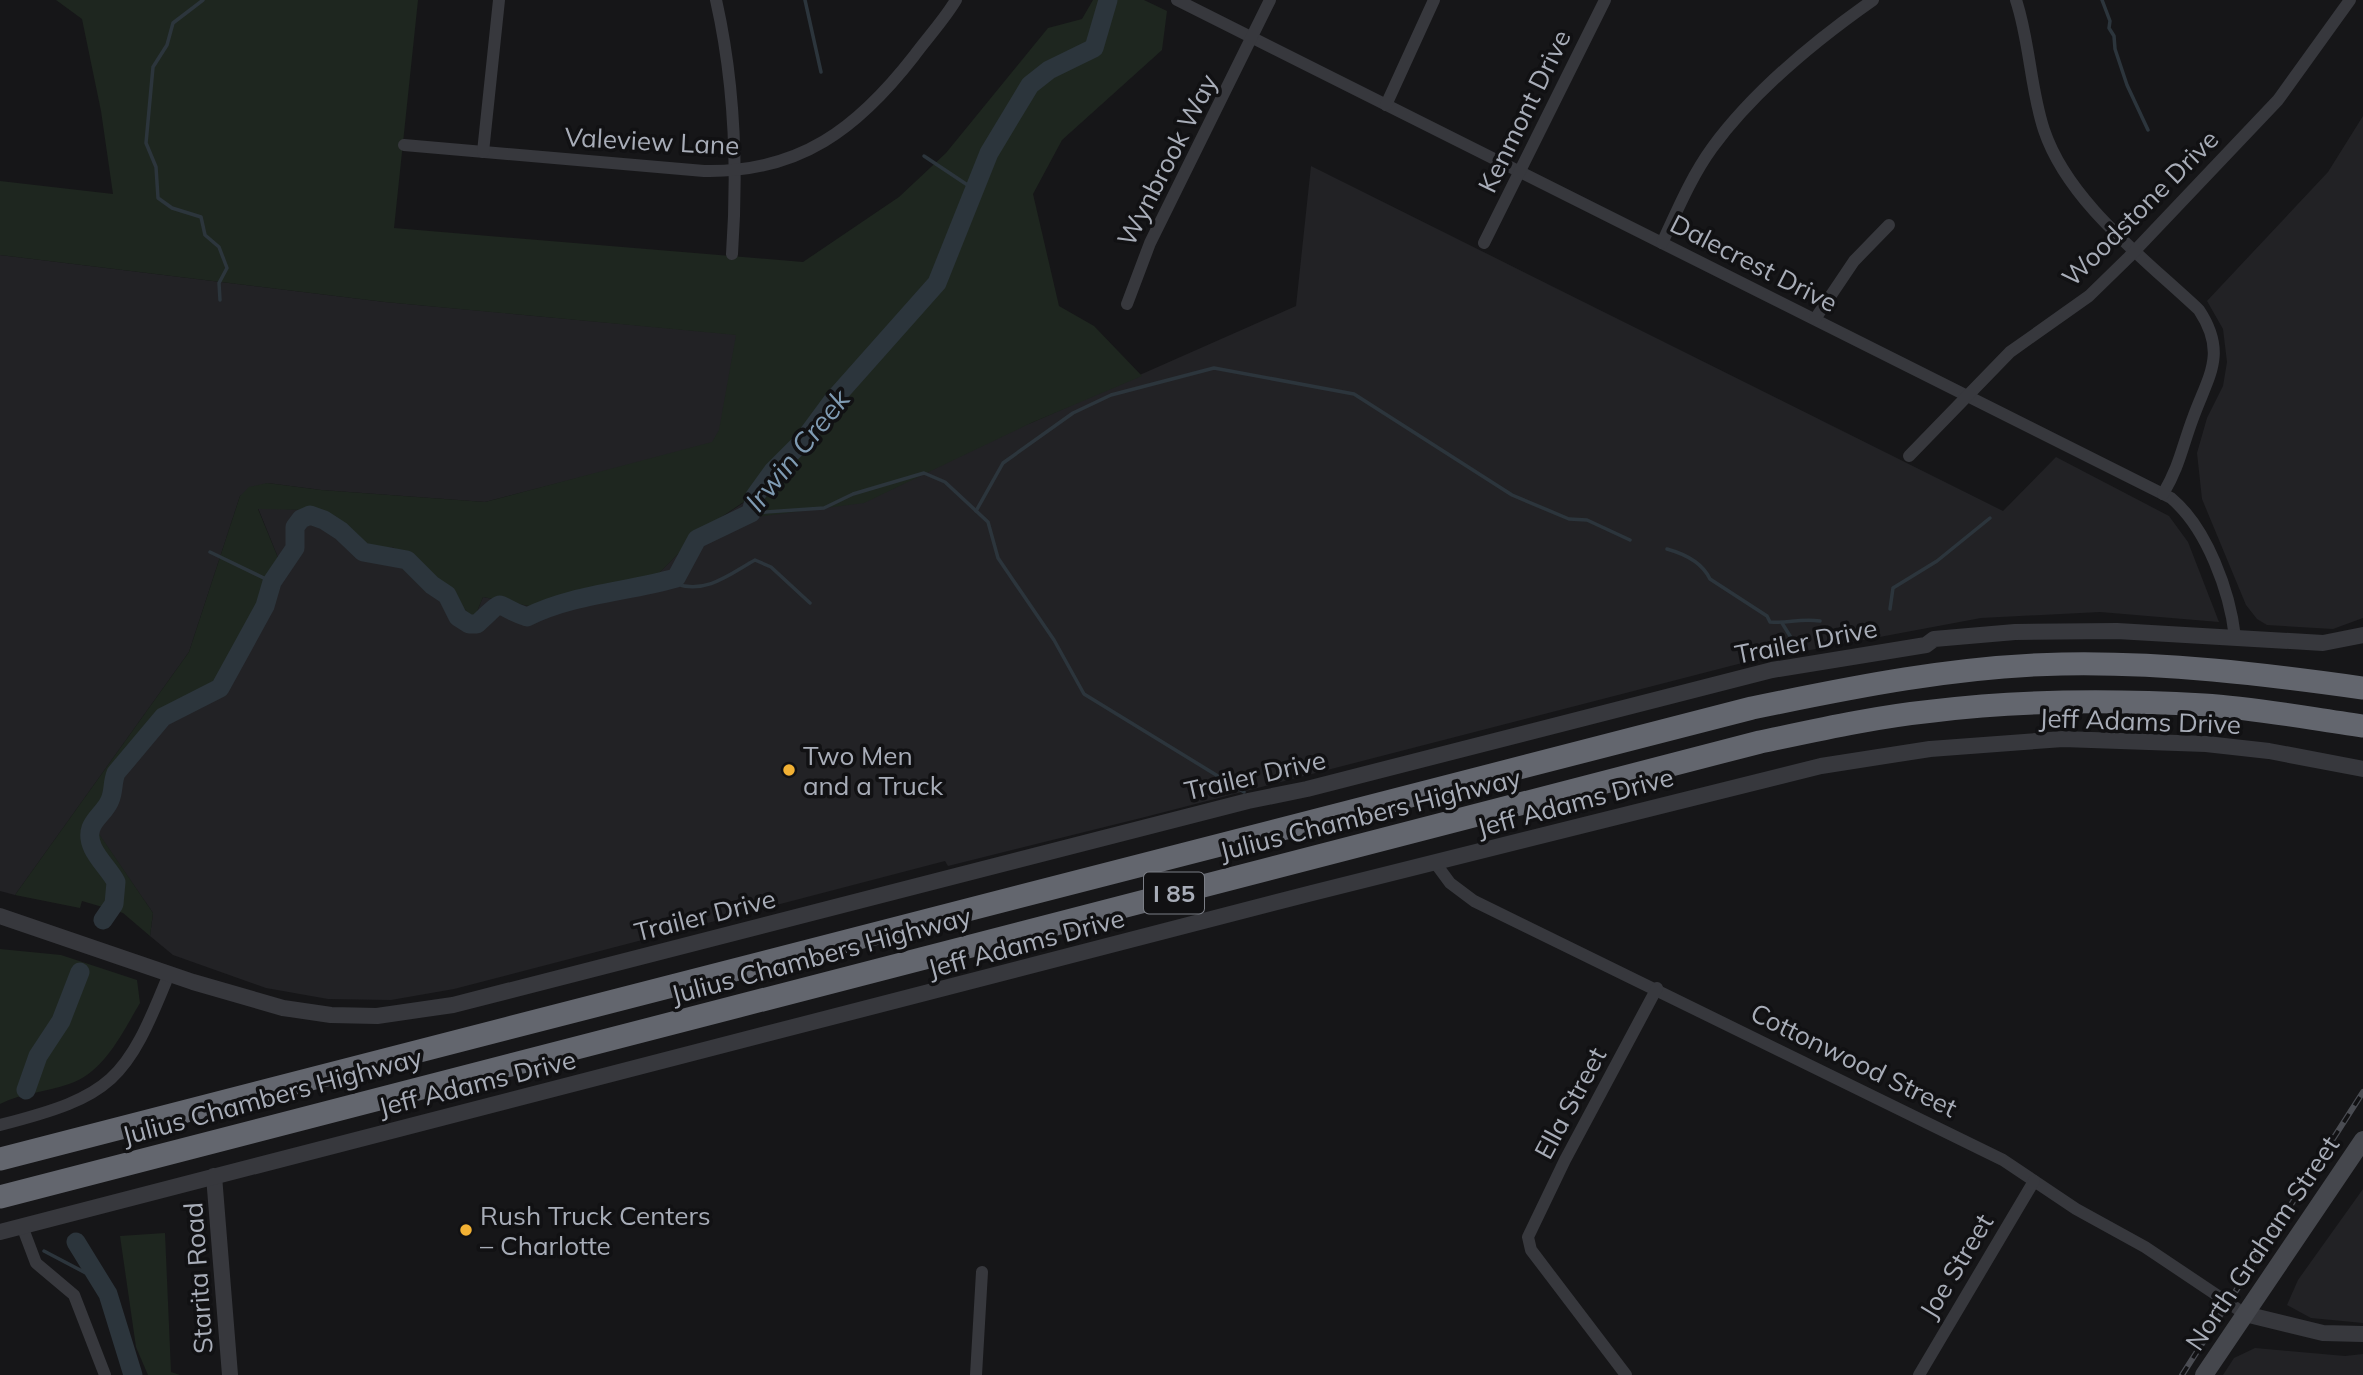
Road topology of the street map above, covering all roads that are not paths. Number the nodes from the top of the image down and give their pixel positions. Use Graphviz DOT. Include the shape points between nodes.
graph roads {
  1 [pos="499,0"];
  2 [pos="716,0"];
  3 [pos="956,0"];
  4 [pos="1177,0"];
  5 [pos="1270,0"];
  6 [pos="1434,0"];
  7 [pos="1605,0"];
  8 [pos="1873,0"];
  9 [pos="2016,0"];
  10 [pos="2350,0"];
  11 [pos="1253,38"];
  12 [pos="1386,105"];
  13 [pos="404,145"];
  14 [pos="483,152"];
  15 [pos="736,171"];
  16 [pos="1519,171"];
  17 [pos="1889,225"];
  18 [pos="1484,243"];
  19 [pos="1662,243"];
  20 [pos="2136,250"];
  21 [pos="732,254"];
  22 [pos="1127,304"];
  23 [pos="1815,319"];
  24 [pos="1967,396"];
  25 [pos="1909,456"];
  26 [pos="2163,494"];
  27 [pos="2363,635"];
  28 [pos="2235,637"];
  29 [pos="2363,688"];
  30 [pos="2363,726"];
  31 [pos="2363,769"];
  32 [pos="1436,864"];
  33 [pos="0,916"];
  34 [pos="169,974"];
  35 [pos="1657,988"];
  36 [pos="0,1125"];
  37 [pos="2363,1140"];
  38 [pos="0,1159"];
  39 [pos="214,1177"];
  40 [pos="2034,1181"];
  41 [pos="0,1198"];
  42 [pos="22,1226"];
  43 [pos="0,1232"];
  44 [pos="982,1272"];
  45 [pos="2245,1314"];
  46 [pos="2363,1334"];
  47 [pos="105,1375"];
  48 [pos="230,1375"];
  49 [pos="976,1375"];
  50 [pos="1626,1375"];
  51 [pos="1919,1375"];
  52 [pos="2204,1375"];
  1 -- 14 [label="street"];
  2 -- 15 [label="street" via="729,73"];
  3 -- 15 [label="street, Valeview Lane" via="889,89 851,125 788,159"];
  4 -- 11 [label="street, Dalecrest Drive"];
  5 -- 11 [label="street, Wynbrook Way"];
  6 -- 12 [label="street"];
  7 -- 16 [label="street, Kenmont Drive"];
  8 -- 19 [label="street" via="1812,46 1722,135 1694,177"];
  9 -- 20 [label="street" via="2039,112 2054,155 2075,189"];
  10 -- 20 [label="street, Woodstone Drive" via="2278,100"];
  11 -- 12 [label="street, Dalecrest Drive"];
  11 -- 22 [label="street, Wynbrook Way" via="1150,243"];
  12 -- 16 [label="street, Dalecrest Drive"];
  13 -- 14 [label="street, Valeview Lane"];
  14 -- 15 [label="street, Valeview Lane"];
  15 -- 21 [label="street"];
  16 -- 18 [label="street, Kenmont Drive"];
  16 -- 19 [label="street, Dalecrest Drive"];
  17 -- 23 [label="street" via="1854,261"];
  19 -- 23 [label="street, Dalecrest Drive"];
  20 -- 24 [label="street, Woodstone Drive" via="2089,296 2010,352"];
  20 -- 26 [label="street" via="2199,310 2211,332 2214,350 2211,381 2192,421 2182,459"];
  23 -- 24 [label="street, Dalecrest Drive"];
  24 -- 25 [label="street, Woodstone Drive"];
  24 -- 26 [label="street, Dalecrest Drive"];
  26 -- 28 [label="street, Dalecrest Drive" via="2181,506 2201,534 2227,598"];
  27 -- 28 [label="street, Trailer Drive" via="2323,643"];
  28 -- 34 [label="street, Trailer Drive" via="2127,631 2015,632 1934,639 1926,645 1772,670 411,1013 315,1014"];
  29 -- 38 [label="highway, Julius Chambers Highway / I 85" via="2233,670 2059,664 1826,692"];
  30 -- 41 [label="highway, Julius Chambers Highway / I 85" via="2206,705 2135,703 1961,708 1833,726"];
  31 -- 32 [label="street, Jeff Adams Drive" via="2206,744 1996,742 1894,753 1785,774"];
  32 -- 35 [label="street, Cottonwood Street" via="1450,883 1474,901"];
  32 -- 39 [label="street, Jeff Adams Drive"];
  33 -- 34 [label="street"];
  34 -- 36 [label="street" via="141,1040 110,1081 65,1108"];
  35 -- 40 [label="street, Cottonwood Street" via="2004,1160"];
  35 -- 50 [label="street, Ella Street" via="1560,1171 1529,1242"];
  37 -- 45 [label="main road, North Graham Street"];
  39 -- 42 [label="street, Jeff Adams Drive"];
  39 -- 48 [label="street, Starita Road"];
  40 -- 45 [label="street, Cottonwood Street"];
  40 -- 51 [label="street, Joe Street"];
  42 -- 43 [label="street, Jeff Adams Drive"];
  42 -- 47 [label="street" via="36,1263 74,1295"];
  44 -- 49 [label="street"];
  45 -- 46 [label="street" via="2323,1333"];
  45 -- 52 [label="main road, North Graham Street"];
}
